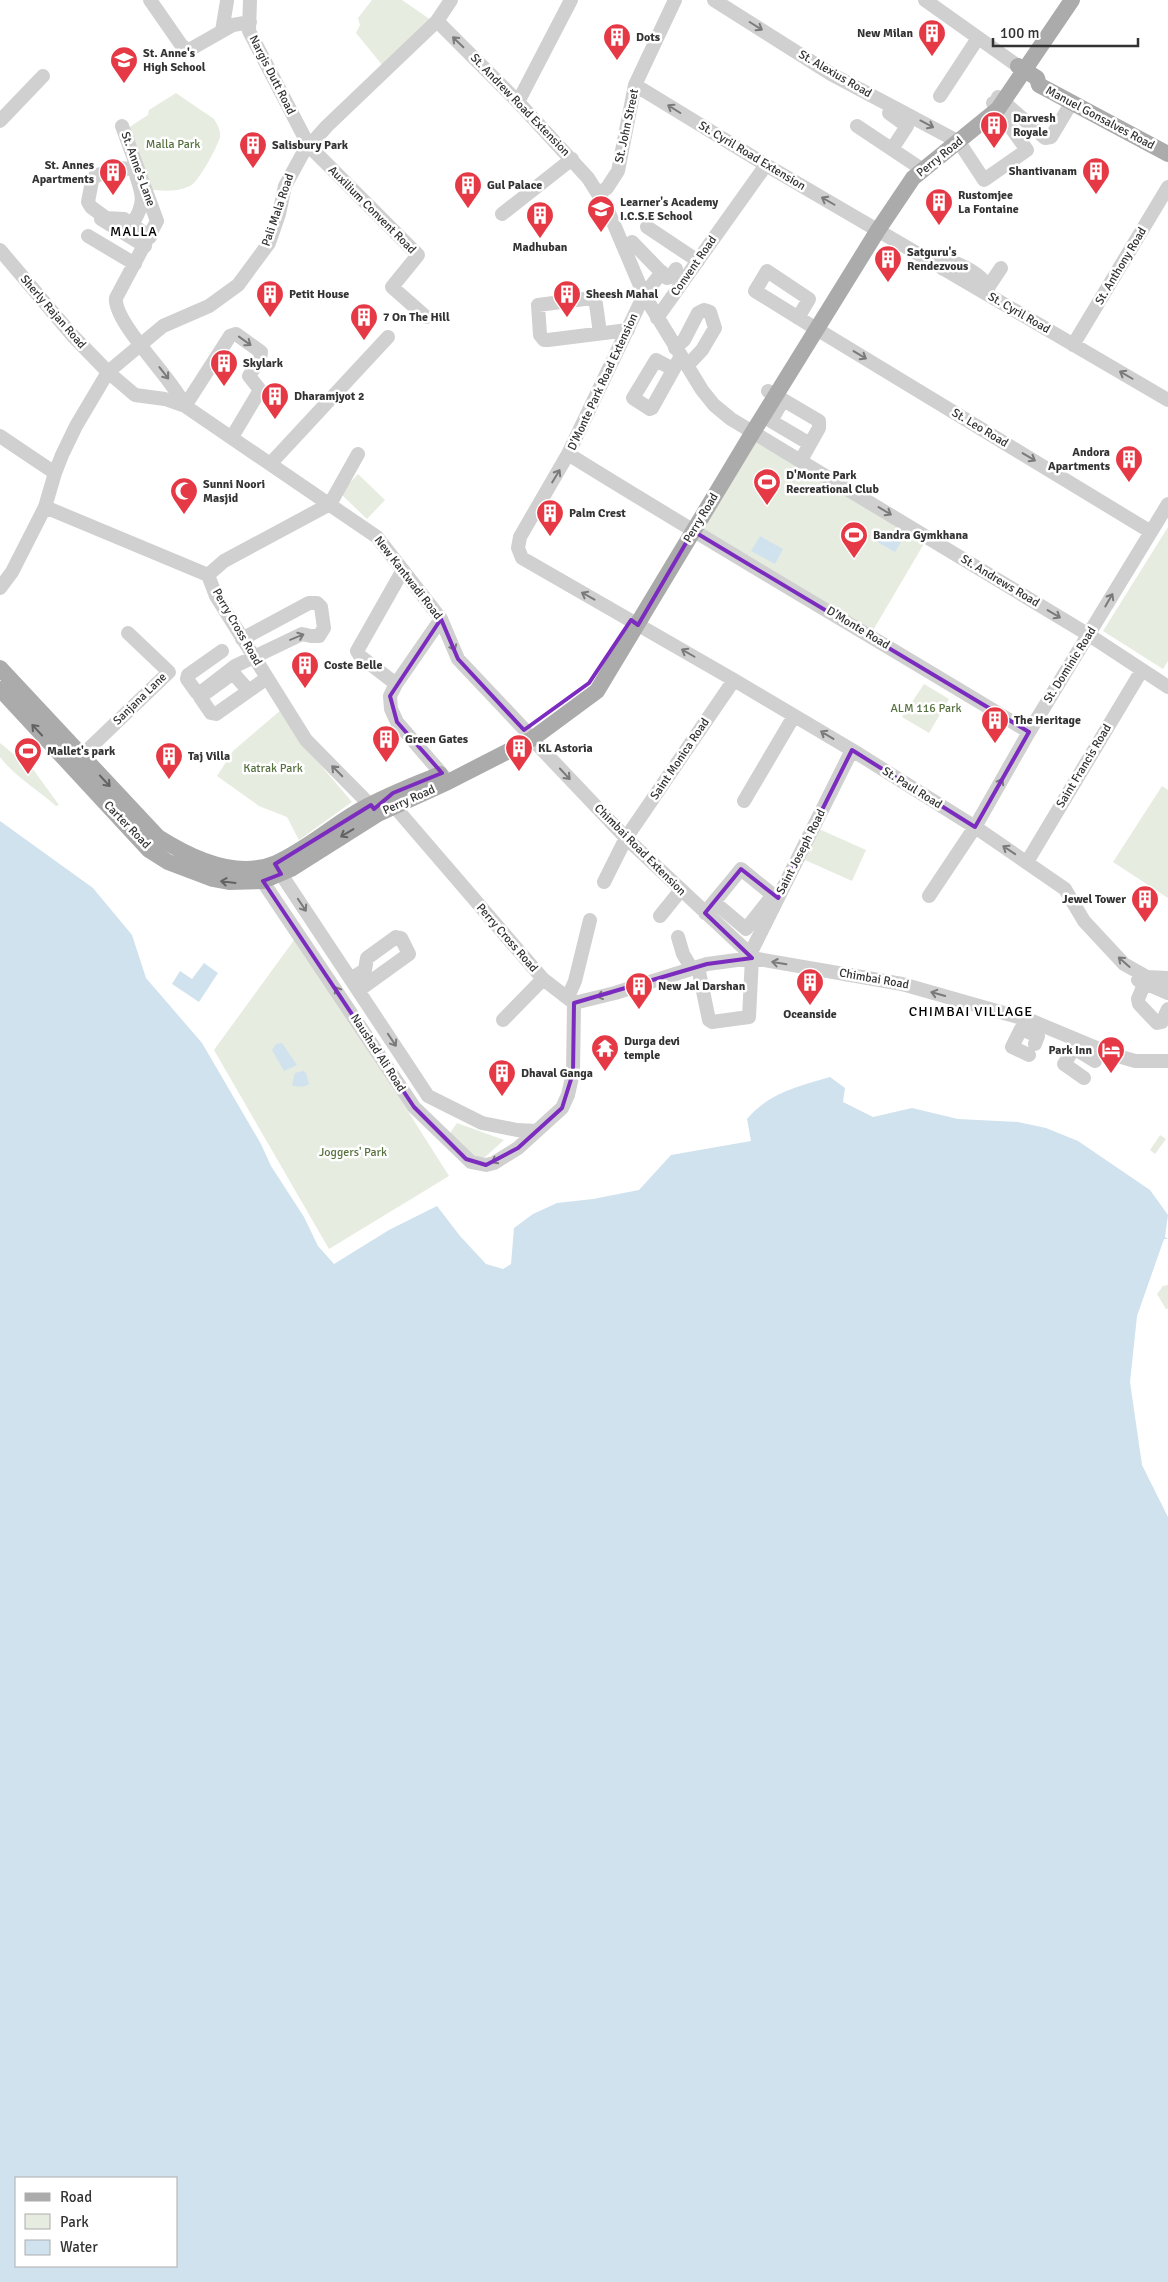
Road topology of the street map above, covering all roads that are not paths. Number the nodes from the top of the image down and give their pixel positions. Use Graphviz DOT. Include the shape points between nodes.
graph roads {
  1 [pos="150,0"];
  2 [pos="250,0"];
  3 [pos="451,0"];
  4 [pos="572,0"];
  5 [pos="675,0"];
  6 [pos="714,0"];
  7 [pos="925,0"];
  8 [pos="1062,0"];
  9 [pos="1072,0"];
  10 [pos="226,1"];
  11 [pos="437,21"];
  12 [pos="250,22"];
  13 [pos="222,31"];
  14 [pos="978,38"];
  15 [pos="1027,72"];
  16 [pos="43,76"];
  17 [pos="635,85"];
  18 [pos="940,96"];
  19 [pos="1075,100"];
  20 [pos="518,102"];
  21 [pos="876,102"];
  22 [pos="998,103"];
  23 [pos="1109,117"];
  24 [pos="0,121"];
  25 [pos="122,126"];
  26 [pos="857,126"];
  27 [pos="955,140"];
  28 [pos="1168,143"];
  29 [pos="309,146"];
  30 [pos="892,149"];
  31 [pos="1168,154"];
  32 [pos="572,159"];
  33 [pos="766,165"];
  34 [pos="919,167"];
  35 [pos="1168,187"];
  36 [pos="599,193"];
  37 [pos="502,214"];
  38 [pos="98,217"];
  39 [pos="132,224"];
  40 [pos="874,228"];
  41 [pos="88,236"];
  42 [pos="142,240"];
  43 [pos="629,248"];
  44 [pos="0,250"];
  45 [pos="122,256"];
  46 [pos="698,261"];
  47 [pos="135,264"];
  48 [pos="1001,268"];
  49 [pos="676,269"];
  50 [pos="662,272"];
  51 [pos="987,290"];
  52 [pos="644,295"];
  53 [pos="426,317"];
  54 [pos="657,318"];
  55 [pos="809,324"];
  56 [pos="628,330"];
  57 [pos="600,333"];
  58 [pos="388,337"];
  59 [pos="141,343"];
  60 [pos="1073,345"];
  61 [pos="684,354"];
  62 [pos="673,369"];
  63 [pos="108,372"];
  64 [pos="776,395"];
  65 [pos="1168,400"];
  66 [pos="185,406"];
  67 [pos="749,429"];
  68 [pos="0,436"];
  69 [pos="232,437"];
  70 [pos="810,444"];
  71 [pos="358,454"];
  72 [pos="568,454"];
  73 [pos="801,460"];
  74 [pos="271,463"];
  75 [pos="55,473"];
  76 [pos="330,504"];
  77 [pos="1168,504"];
  78 [pos="45,508"];
  79 [pos="689,529"];
  80 [pos="1151,532"];
  81 [pos="403,570"];
  82 [pos="208,575"];
  83 [pos="0,588"];
  84 [pos="441,619"];
  85 [pos="635,622"];
  86 [pos="258,631"];
  87 [pos="128,633"];
  88 [pos="1089,635"];
  89 [pos="242,640"];
  90 [pos="222,651"];
  91 [pos="267,651"];
  92 [pos="252,657"];
  93 [pos="0,668"];
  94 [pos="1142,670"];
  95 [pos="169,672"];
  96 [pos="267,678"];
  97 [pos="734,680"];
  98 [pos="396,684"];
  99 [pos="1168,687"];
  100 [pos="0,689"];
  101 [pos="248,690"];
  102 [pos="193,692"];
  103 [pos="794,716"];
  104 [pos="1029,732"];
  105 [pos="523,735"];
  106 [pos="852,750"];
  107 [pos="76,761"];
  108 [pos="445,778"];
  109 [pos="744,801"];
  110 [pos="391,802"];
  111 [pos="375,810"];
  112 [pos="975,827"];
  113 [pos="626,838"];
  114 [pos="1027,862"];
  115 [pos="283,866"];
  116 [pos="259,875"];
  117 [pos="604,882"];
  118 [pos="681,890"];
  119 [pos="929,896"];
  120 [pos="776,897"];
  121 [pos="709,907"];
  122 [pos="660,916"];
  123 [pos="590,920"];
  124 [pos="322,935"];
  125 [pos="678,937"];
  126 [pos="307,945"];
  127 [pos="751,956"];
  128 [pos="695,968"];
  129 [pos="1168,978"];
  130 [pos="543,980"];
  131 [pos="1143,980"];
  132 [pos="1168,993"];
  133 [pos="571,1000"];
  134 [pos="1168,1009"];
  135 [pos="503,1020"];
  136 [pos="1030,1026"];
  137 [pos="1078,1047"];
  138 [pos="1034,1049"];
  139 [pos="1168,1061"];
  140 [pos="1084,1078"];
  141 [pos="428,1096"];
  142 [pos="414,1107"];
  143 [pos="538,1131"];
  1 -- 13 [label="street" via="186,48 193,48"];
  2 -- 12 [label="street, Nargis Dutt Road"];
  3 -- 11 [label="street, Pali Mala Road"];
  4 -- 20 [label="street"];
  5 -- 17 [label="street, St. John Street"];
  6 -- 21 [label="street, St. Alexius Road, one-way"];
  7 -- 14 [label="street"];
  8 -- 15 [label="main road"];
  9 -- 15 [label="main road"];
  10 -- 13 [label="street"];
  20 -- 11 [label="street, St. Andrew Road Extension, one-way"];
  11 -- 29 [label="street, Pali Mala Road"];
  12 -- 13 [label="street"];
  12 -- 29 [label="street, Nargis Dutt Road" via="249,31"];
  14 -- 15 [label="street"];
  14 -- 18 [label="street"];
  15 -- 19 [label="main road, Manuel Gonsalves Road" via="1044,76"];
  15 -- 22 [label="main road, Perry Road"];
  16 -- 24 [label="street"];
  33 -- 17 [label="street, St. Cyril Road Extension, one-way"];
  17 -- 36 [label="street, St. John Street" via="618,172 607,188"];
  19 -- 22 [label="street" via="1051,137 1045,138"];
  19 -- 23 [label="main road, Manuel Gonsalves Road"];
  20 -- 32 [label="street, St. Andrew Road Extension"];
  21 -- 27 [label="street, St. Alexius Road, one-way"];
  21 -- 30 [label="street" via="907,126"];
  22 -- 27 [label="main road, Perry Road"];
  22 -- 27 [label="street" via="1026,152 984,180"];
  23 -- 28 [label="main road, Manuel Gonsalves Road"];
  23 -- 31 [label="main road, Manuel Gonsalves Road"];
  25 -- 42 [label="street, St. Anne's Lane" via="156,221"];
  26 -- 30 [label="street"];
  27 -- 34 [label="main road, Perry Road"];
  29 -- 53 [label="street, Auxilium Convent Road" via="418,255 392,287"];
  29 -- 59 [label="street, Pali Mala Road" via="289,177 269,243 238,284 209,306 163,326"];
  30 -- 34 [label="street"];
  32 -- 36 [label="street, St. Andrew Road Extension"];
  32 -- 37 [label="street"];
  40 -- 33 [label="street, St. Cyril Road Extension, one-way"];
  33 -- 46 [label="street, Convent Road"];
  34 -- 40 [label="main road, Perry Road" via="899,181"];
  35 -- 60 [label="street, St. Anthony Road"];
  36 -- 43 [label="street, St. Andrew Road Extension"];
  38 -- 42 [label="street"];
  39 -- 39 [label="street" via="119,218 106,218 91,207 88,202 95,176 119,168 135,172 143,203"];
  39 -- 42 [label="street"];
  40 -- 51 [label="street, St. Cyril Road" via="943,269"];
  40 -- 55 [label="main road, Perry Road"];
  41 -- 45 [label="street"];
  42 -- 45 [label="street"];
  42 -- 47 [label="street, St. Anne's Lane"];
  43 -- 46 [label="street" via="643,228"];
  43 -- 50 [label="street"];
  43 -- 52 [label="street, St. Andrew Road Extension"];
  44 -- 63 [label="street, Sherly Rajan Road" via="72,336"];
  45 -- 47 [label="street"];
  46 -- 54 [label="street, Convent Road"];
  47 -- 59 [label="street, St. Anne's Lane" via="115,305"];
  48 -- 51 [label="street"];
  49 -- 50 [label="street" via="669,278"];
  50 -- 52 [label="street, D'Monte Park Road Extension"];
  51 -- 60 [label="street, St. Cyril Road"];
  52 -- 54 [label="street, St. Andrew Road Extension"];
  52 -- 56 [label="street, D'Monte Park Road Extension"];
  54 -- 61 [label="street, St. Andrews Road"];
  55 -- 64 [label="main road, Perry Road"];
  55 -- 80 [label="street, St. Leo Road, one-way"];
  56 -- 57 [label="street"];
  56 -- 72 [label="street, D'Monte Park Road Extension"];
  57 -- 57 [label="street" via="544,340 540,335 538,305 592,298 596,304"];
  58 -- 74 [label="street"];
  59 -- 63 [label="street, Pali Mala Road"];
  59 -- 66 [label="street, New Kantwadi Road, one-way" via="176,388"];
  65 -- 60 [label="street, St. Cyril Road, one-way"];
  61 -- 62 [label="street"];
  61 -- 67 [label="street, St. Andrews Road" via="714,405"];
  63 -- 66 [label="street, New Kantwadi Road" via="135,395 165,399"];
  63 -- 75 [label="street, Pali Mala Road" via="76,426"];
  64 -- 67 [label="main road, Perry Road"];
  64 -- 70 [label="street" via="771,421"];
  64 -- 70 [label="street" via="819,421 819,428"];
  66 -- 69 [label="street, New Kantwadi Road"];
  66 -- 69 [label="street, one-way" via="230,336 236,334 261,352 249,376 260,390"];
  67 -- 73 [label="street, St. Andrews Road"];
  67 -- 79 [label="main road, Perry Road"];
  68 -- 75 [label="street"];
  69 -- 74 [label="street, New Kantwadi Road"];
  70 -- 73 [label="street"];
  71 -- 76 [label="street"];
  72 -- 79 [label="street, D'Monte Park Road Extension"];
  85 -- 72 [label="street, St. Paul Road, one-way" via="522,558 520,537"];
  73 -- 88 [label="street, St. Andrews Road, one-way"];
  74 -- 76 [label="street, New Kantwadi Road"];
  75 -- 78 [label="street, Pali Mala Road"];
  76 -- 81 [label="street, New Kantwadi Road" via="377,537"];
  76 -- 82 [label="street" via="224,561"];
  77 -- 80 [label="street, St. Dominic Road"];
  78 -- 82 [label="street, Perry Cross Road"];
  78 -- 83 [label="street, Pali Mala Road" via="12,572"];
  79 -- 85 [label="main road, Perry Road"];
  79 -- 104 [label="street, D'Monte Road"];
  88 -- 80 [label="street, St. Dominic Road, one-way"];
  81 -- 84 [label="street, New Kantwadi Road"];
  81 -- 98 [label="street" via="357,651"];
  82 -- 89 [label="street, Perry Cross Road" via="216,596"];
  84 -- 98 [label="street"];
  84 -- 105 [label="street, New Kantwadi Road, one-way" via="458,659"];
  97 -- 85 [label="street, St. Paul Road, one-way"];
  85 -- 105 [label="main road, Perry Road" via="589,683"];
  86 -- 89 [label="street"];
  86 -- 91 [label="street"];
  91 -- 86 [label="street, one-way" via="302,634 319,636 324,628 321,607 317,603 309,603"];
  87 -- 95 [label="street, Sanjana Lane"];
  88 -- 94 [label="street, St. Andrews Road"];
  88 -- 104 [label="street, St. Dominic Road"];
  89 -- 92 [label="street, Perry Cross Road"];
  90 -- 92 [label="street" via="188,676 197,693 232,667"];
  91 -- 92 [label="street"];
  92 -- 96 [label="street, Perry Cross Road"];
  93 -- 107 [label="main road, Carter Road"];
  94 -- 99 [label="street, St. Andrews Road"];
  94 -- 114 [label="street, Saint Francis Road"];
  95 -- 102 [label="street"];
  95 -- 107 [label="street, Sanjana Lane"];
  96 -- 101 [label="street"];
  111 -- 96 [label="street, Perry Cross Road, one-way" via="306,740"];
  97 -- 103 [label="street, St. Paul Road"];
  97 -- 113 [label="street, Saint Monica Road"];
  98 -- 108 [label="street" via="390,696 397,722"];
  107 -- 100 [label="main road, Carter Road, one-way"];
  106 -- 103 [label="street, St. Paul Road, one-way"];
  103 -- 109 [label="street"];
  112 -- 104 [label="street, St. Dominic Road, one-way"];
  105 -- 108 [label="main road, Perry Road"];
  105 -- 113 [label="street, Chimbai Road Extension, one-way"];
  106 -- 112 [label="street, St. Paul Road"];
  106 -- 120 [label="street, Saint Joseph Road"];
  107 -- 116 [label="main road, Carter Road" via="149,850 168,862 230,882"];
  108 -- 110 [label="main road, Perry Road" via="393,793"];
  110 -- 111 [label="main road, Perry Road"];
  110 -- 130 [label="street, Perry Cross Road"];
  111 -- 115 [label="main road, Perry Road"];
  114 -- 112 [label="street, St. Paul Road, one-way"];
  112 -- 119 [label="street, St. Dominic Road"];
  113 -- 117 [label="street, Saint Monica Road"];
  113 -- 118 [label="street, Chimbai Road Extension"];
  131 -- 114 [label="street, St. Paul Road, one-way" via="1084,921 1065,889"];
  115 -- 116 [label="main road, Carter Road"];
  115 -- 124 [label="street, Naushad Ali Road, one-way"];
  116 -- 126 [label="street, Naushad Ali Road"];
  118 -- 121 [label="street, Chimbai Road Extension"];
  118 -- 122 [label="street"];
  120 -- 121 [label="street" via="746,929"];
  120 -- 121 [label="street" via="741,869"];
  120 -- 127 [label="street, Saint Joseph Road"];
  121 -- 127 [label="street, Chimbai Road Extension"];
  123 -- 133 [label="street"];
  124 -- 126 [label="street"];
  124 -- 141 [label="street, Naushad Ali Road, one-way"];
  125 -- 128 [label="street" via="683,954"];
  142 -- 126 [label="street, Naushad Ali Road, one-way"];
  127 -- 128 [label="street, Chimbai Road"];
  127 -- 128 [label="street" via="750,1014 747,1018 709,1020"];
  136 -- 127 [label="street, Chimbai Road, one-way" via="902,984"];
  128 -- 133 [label="street, Chimbai Road, one-way" via="615,993"];
  129 -- 131 [label="street, St. Paul Road"];
  130 -- 133 [label="street, Perry Cross Road"];
  130 -- 135 [label="street"];
  131 -- 132 [label="street"];
  131 -- 134 [label="street" via="1138,999 1155,1022 1162,1022"];
  133 -- 143 [label="street, Naushad Ali Road" via="573,1073 568,1094 562,1108"];
  136 -- 137 [label="street, Chimbai Road"];
  136 -- 138 [label="street" via="1038,1037"];
  136 -- 138 [label="street" via="1020,1030 1012,1047"];
  137 -- 138 [label="street" via="1054,1036 1044,1039"];
  137 -- 139 [label="street, Chimbai Road" via="1135,1061"];
  137 -- 140 [label="street" via="1064,1065"];
  141 -- 142 [label="street"];
  141 -- 143 [label="street" via="482,1123"];
  143 -- 142 [label="street, Naushad Ali Road, one-way" via="494,1163 477,1164 466,1159"];
}
